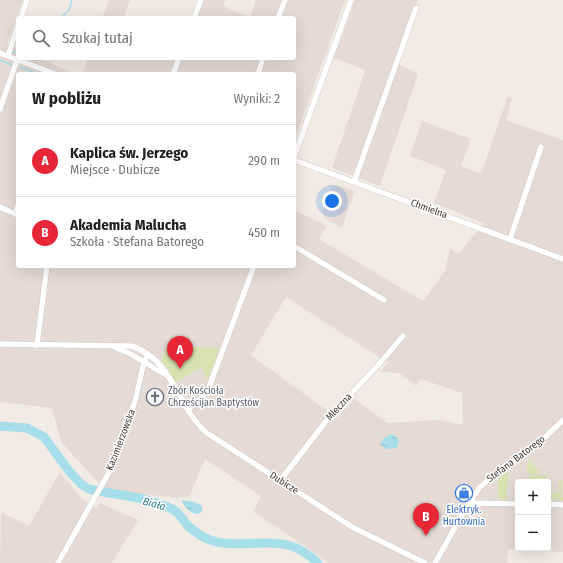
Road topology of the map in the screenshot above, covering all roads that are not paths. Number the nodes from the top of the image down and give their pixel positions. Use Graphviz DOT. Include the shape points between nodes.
graph roads {
  1 [pos="27,0"];
  2 [pos="201,0"];
  3 [pos="285,0"];
  4 [pos="351,0"];
  5 [pos="416,8"];
  6 [pos="21,16"];
  7 [pos="195,16"];
  8 [pos="279,16"];
  9 [pos="16,32"];
  10 [pos="0,53"];
  11 [pos="8,56"];
  12 [pos="16,60"];
  13 [pos="17,60"];
  14 [pos="178,60"];
  15 [pos="262,60"];
  16 [pos="50,72"];
  17 [pos="174,72"];
  18 [pos="259,72"];
  19 [pos="0,109"];
  20 [pos="541,147"];
  21 [pos="296,152"];
  22 [pos="296,159"];
  23 [pos="354,182"];
  24 [pos="0,207"];
  25 [pos="16,215"];
  26 [pos="510,239"];
  27 [pos="296,247"];
  28 [pos="563,259"];
  29 [pos="48,268"];
  30 [pos="253,268"];
  31 [pos="384,300"];
  32 [pos="403,336"];
  33 [pos="0,344"];
  34 [pos="37,345"];
  35 [pos="112,346"];
  36 [pos="148,354"];
  37 [pos="144,362"];
  38 [pos="167,375"];
  39 [pos="188,409"];
  40 [pos="563,420"];
  41 [pos="280,481"];
  42 [pos="469,502"];
  43 [pos="515,504"];
  44 [pos="551,504"];
  45 [pos="563,505"];
  46 [pos="58,563"];
  47 [pos="425,563"];
  48 [pos="435,563"];
  1 -- 6 [label="street"];
  2 -- 7 [label="street"];
  3 -- 8 [label="street"];
  4 -- 21 [label="street"];
  5 -- 23 [label="street"];
  9 -- 11 [label="street"];
  10 -- 11 [label="street"];
  11 -- 12 [label="street"];
  13 -- 16 [label="street"];
  13 -- 19 [label="street"];
  14 -- 17 [label="street"];
  15 -- 18 [label="street"];
  20 -- 26 [label="street"];
  22 -- 23 [label="street, Chmielna"];
  23 -- 26 [label="street, Chmielna"];
  24 -- 25 [label="street"];
  26 -- 28 [label="street, Chmielna"];
  27 -- 31 [label="street"];
  29 -- 34 [label="street"];
  30 -- 39 [label="street" via="208,390"];
  32 -- 41 [label="street, Mleczna" via="326,421"];
  33 -- 34 [label="street, Dubicze"];
  34 -- 35 [label="street, Dubicze"];
  35 -- 36 [label="street, Dubicze" via="131,346"];
  35 -- 37 [label="street, Dubicze"];
  36 -- 37 [label="street, Kazimierzowska"];
  36 -- 38 [label="street, Dubicze" via="159,363"];
  37 -- 38 [label="street, Dubicze"];
  37 -- 46 [label="street, Kazimierzowska" via="132,409 113,465"];
  38 -- 39 [label="street, Dubicze"];
  39 -- 41 [label="street, Dubicze" via="207,433"];
  40 -- 42 [label="street, Stefana Batorego" via="539,443 485,482"];
  41 -- 47 [label="street, Dubicze" via="352,527"];
  42 -- 43 [label="street"];
  42 -- 48 [label="street, Stefana Batorego"];
  44 -- 45 [label="street"];
}
